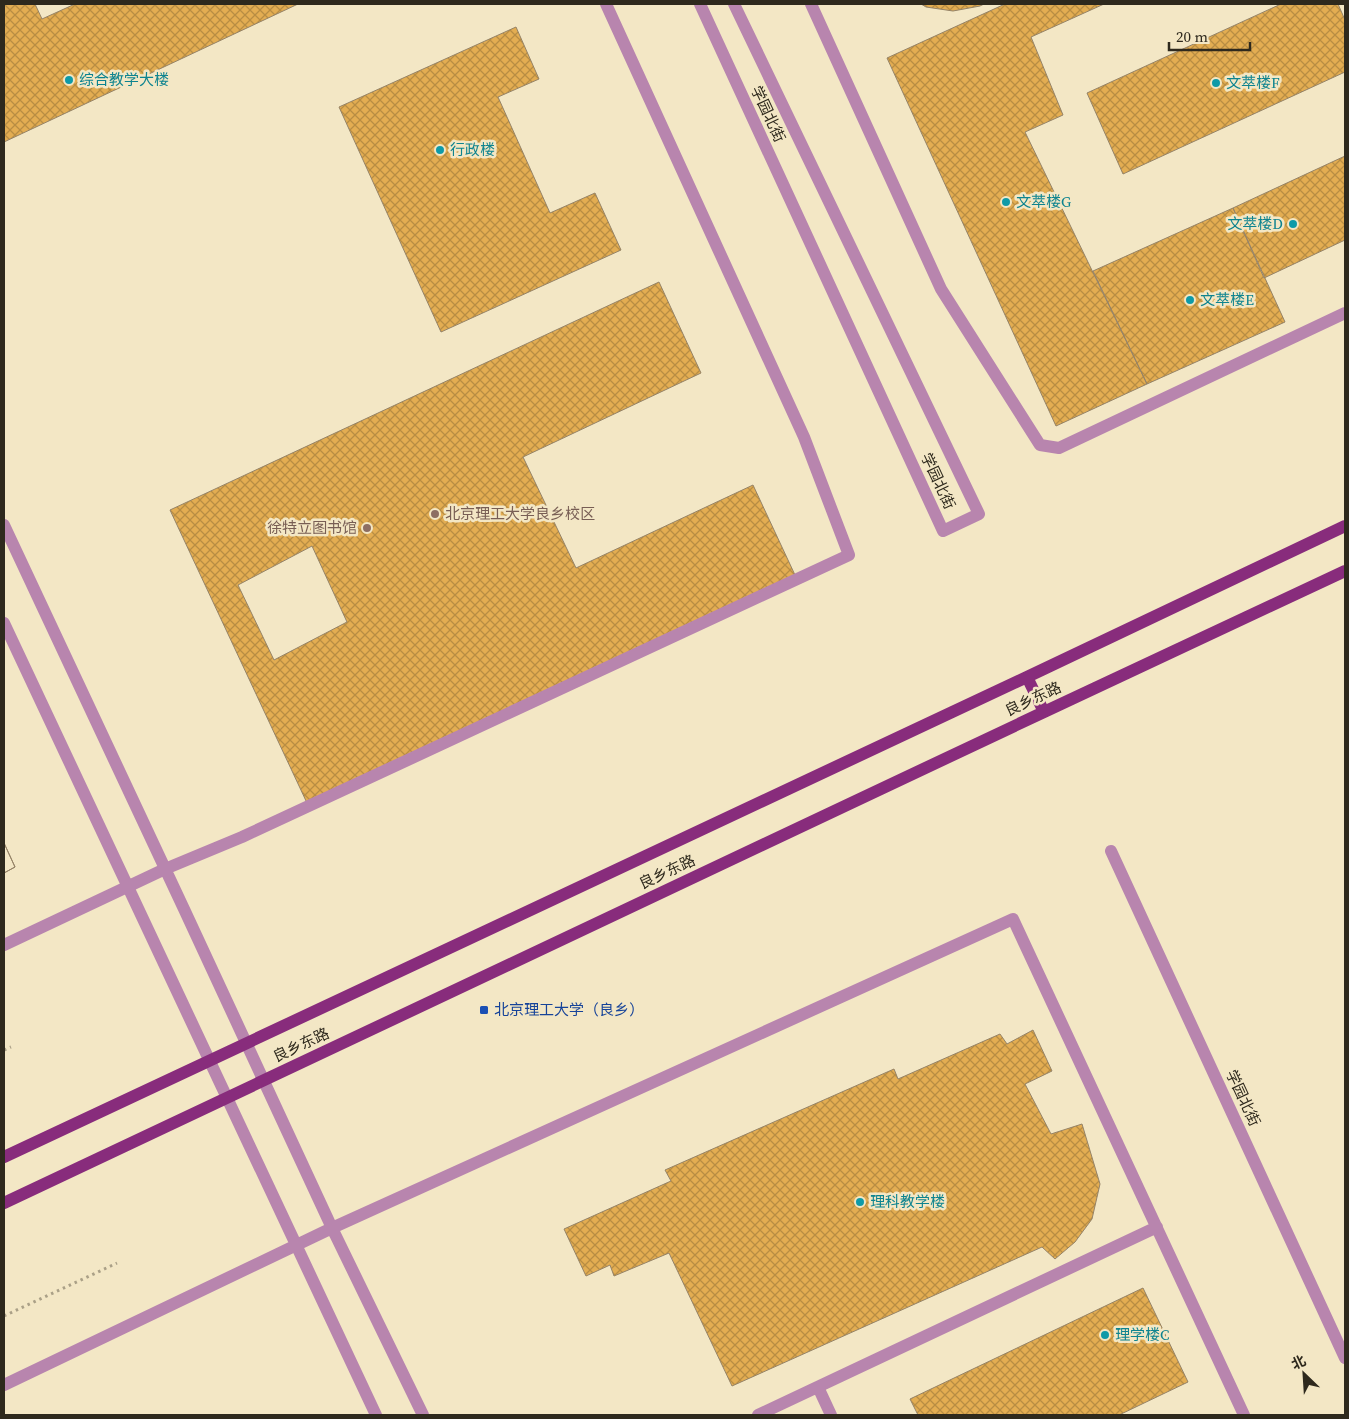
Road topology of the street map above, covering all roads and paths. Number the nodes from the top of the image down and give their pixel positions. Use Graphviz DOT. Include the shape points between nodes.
graph roads {
  1 [pos="606,4"];
  2 [pos="700,4"];
  3 [pos="734,4"];
  4 [pos="810,4"];
  5 [pos="1345,313"];
  6 [pos="4,525"];
  7 [pos="1345,526"];
  8 [pos="1345,572"];
  9 [pos="4,624"];
  10 [pos="1027,677"];
  11 [pos="1044,712"];
  12 [pos="1111,851"];
  13 [pos="165,869"];
  14 [pos="128,886"];
  15 [pos="4,946"];
  16 [pos="246,1043"];
  17 [pos="11,1047"];
  18 [pos="4,1050"];
  19 [pos="210,1060"];
  20 [pos="264,1081"];
  21 [pos="227,1098"];
  22 [pos="4,1157"];
  23 [pos="4,1203"];
  24 [pos="332,1228"];
  25 [pos="1157,1228"];
  26 [pos="296,1246"];
  27 [pos="117,1263"];
  28 [pos="4,1316"];
  29 [pos="1345,1358"];
  30 [pos="4,1385"];
  31 [pos="818,1387"];
  32 [pos="376,1415"];
  33 [pos="423,1415"];
  34 [pos="758,1415"];
  35 [pos="831,1415"];
  36 [pos="1244,1415"];
  1 -- 13 [label="street" via="804,437 849,555 251,833"];
  2 -- 3 [label="street, 学园北街" via="943,531 979,514"];
  4 -- 5 [label="street" via="942,289 1040,445 1059,448"];
  6 -- 13 [label="street"];
  7 -- 10 [label="main road, 良乡东路"];
  8 -- 11 [label="main road, 良乡东路"];
  9 -- 14 [label="street"];
  10 -- 11 [label="main road"];
  10 -- 16 [label="main road, 良乡东路"];
  11 -- 20 [label="main road, 良乡东路"];
  12 -- 29 [label="street, 学园北街"];
  13 -- 14 [label="street"];
  13 -- 16 [label="street"];
  14 -- 15 [label="street"];
  14 -- 19 [label="street"];
  16 -- 19 [label="main road, 良乡东路"];
  16 -- 20 [label="street"];
  17 -- 18 [label="path"];
  19 -- 21 [label="street"];
  19 -- 22 [label="main road, 良乡东路"];
  20 -- 21 [label="main road, 良乡东路"];
  20 -- 24 [label="street"];
  21 -- 23 [label="main road, 良乡东路"];
  21 -- 26 [label="street"];
  24 -- 25 [label="street" via="1013,919"];
  24 -- 26 [label="street"];
  24 -- 33 [label="street"];
  25 -- 31 [label="street"];
  25 -- 36 [label="street"];
  26 -- 30 [label="street"];
  26 -- 32 [label="street"];
  27 -- 28 [label="path"];
  31 -- 34 [label="street"];
  31 -- 35 [label="street"];
}
